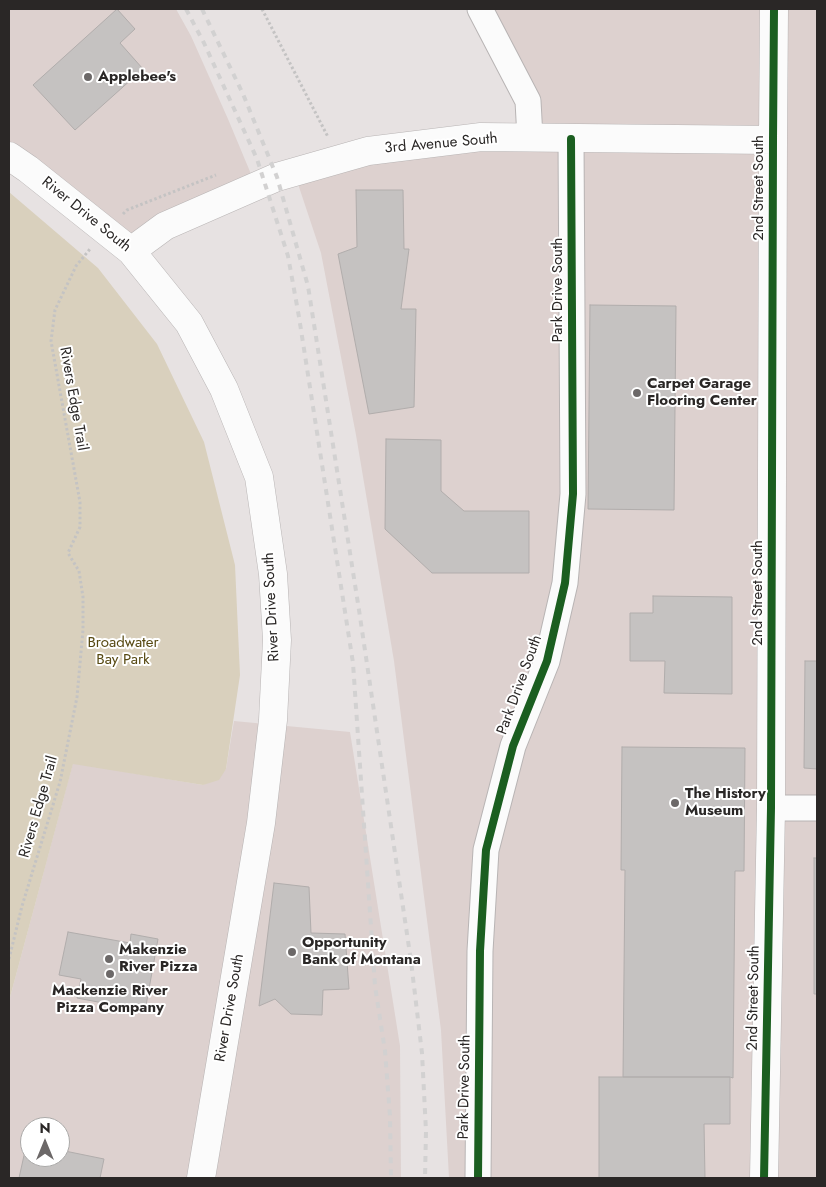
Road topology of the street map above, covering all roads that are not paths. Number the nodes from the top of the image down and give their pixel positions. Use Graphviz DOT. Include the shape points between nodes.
graph roads {
  1 [pos="480,9"];
  2 [pos="774,9"];
  3 [pos="530,138"];
  4 [pos="571,139"];
  5 [pos="773,140"];
  6 [pos="9,156"];
  7 [pos="131,251"];
  8 [pos="771,808"];
  9 [pos="817,808"];
  10 [pos="201,1178"];
  11 [pos="478,1178"];
  12 [pos="764,1178"];
  1 -- 3 [label="street" via="528,101"];
  2 -- 5 [label="street, 2nd Street South"];
  3 -- 4 [label="street, 3rd Avenue South"];
  3 -- 7 [label="street, 3rd Avenue South" via="481,137 359,153 277,177 165,226"];
  4 -- 5 [label="street, 3rd Avenue South"];
  4 -- 11 [label="street, Park Drive South" via="573,494 565,583 547,660 513,746 486,850 480,951"];
  5 -- 8 [label="street, 2nd Street South"];
  6 -- 7 [label="street, River Drive South"];
  7 -- 10 [label="street, River Drive South" via="188,323 224,389 259,477 273,574 277,640 268,767"];
  8 -- 9 [label="street"];
  8 -- 12 [label="street, 2nd Street South"];
}
